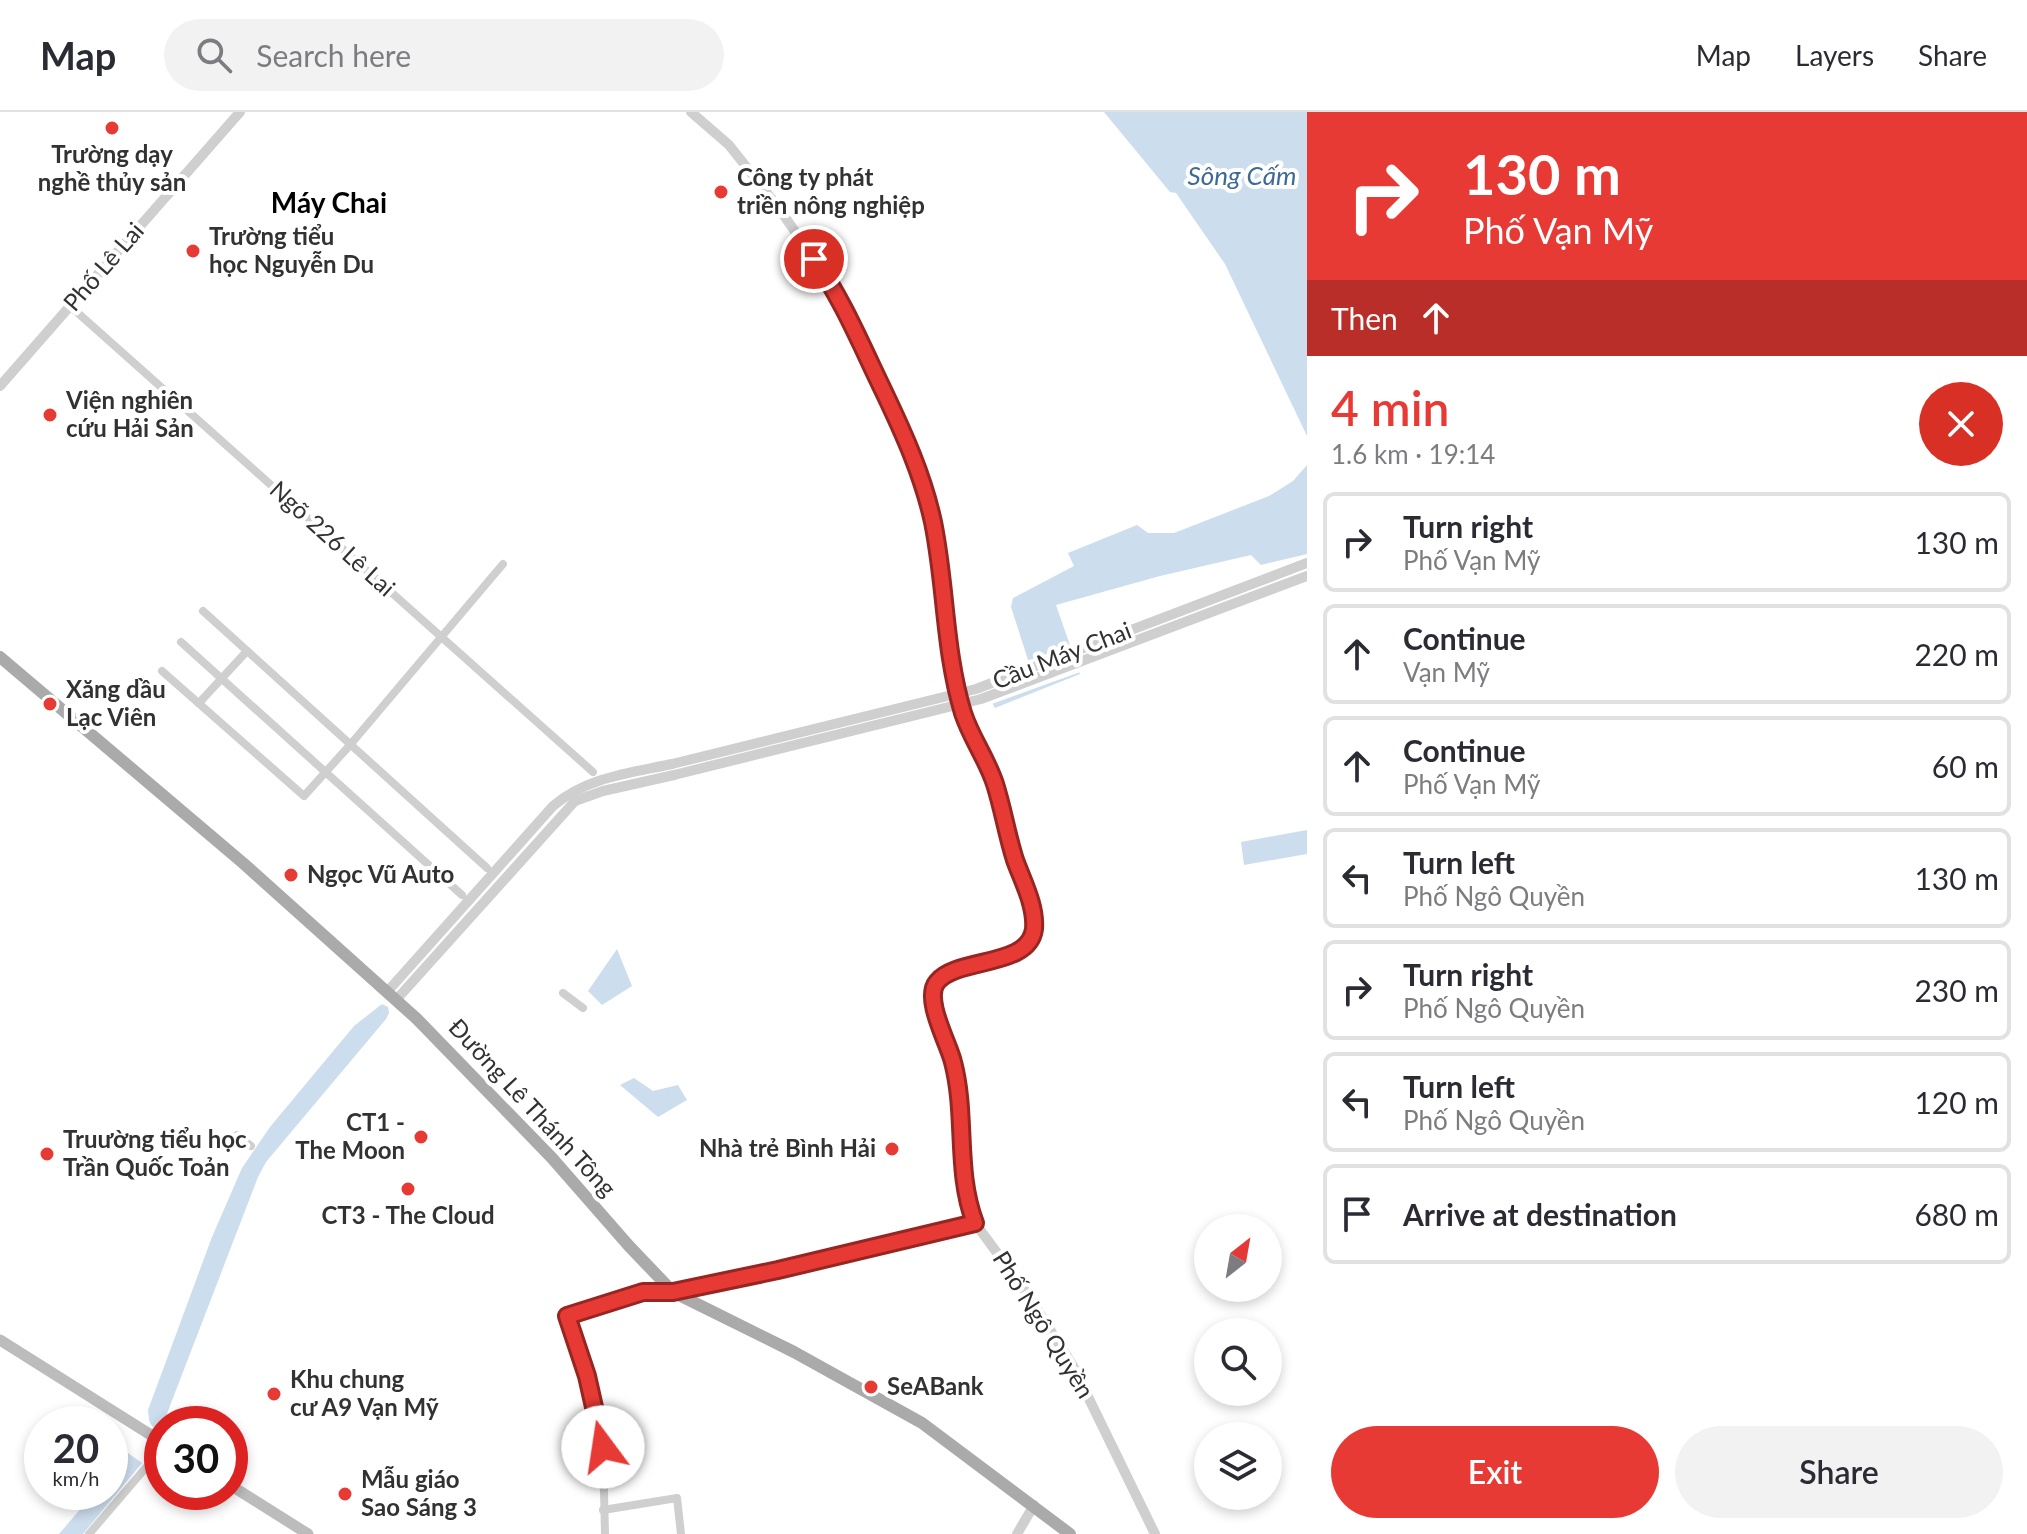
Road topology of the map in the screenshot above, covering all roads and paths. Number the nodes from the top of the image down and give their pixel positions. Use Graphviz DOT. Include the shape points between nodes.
graph roads {
  1 [pos="240,112"];
  2 [pos="691,112"];
  3 [pos="70,306"];
  4 [pos="0,386"];
  5 [pos="1307,563"];
  6 [pos="503,564"];
  7 [pos="1307,576"];
  8 [pos="203,611"];
  9 [pos="442,637"];
  10 [pos="181,642"];
  11 [pos="247,651"];
  12 [pos="0,657"];
  13 [pos="162,671"];
  14 [pos="222,679"];
  15 [pos="199,703"];
  16 [pos="350,745"];
  17 [pos="673,769"];
  18 [pos="326,772"];
  19 [pos="593,772"];
  20 [pos="487,868"];
  21 [pos="462,895"];
  22 [pos="563,993"];
  23 [pos="392,996"];
  24 [pos="583,1008"];
  25 [pos="237,1135"];
  26 [pos="251,1146"];
  27 [pos="975,1223"];
  28 [pos="673,1292"];
  29 [pos="0,1340"];
  30 [pos="144,1430"];
  31 [pos="144,1470"];
  32 [pos="248,1496"];
  33 [pos="1034,1505"];
  34 [pos="603,1510"];
  35 [pos="89,1534"];
  36 [pos="308,1534"];
  37 [pos="605,1534"];
  38 [pos="681,1534"];
  39 [pos="1017,1534"];
  40 [pos="1070,1534"];
  41 [pos="1155,1534"];
  1 -- 3 [label="street, Phố Lê Lai"];
  2 -- 27 [label="street, Phố Ngô Quyền" via="729,145 821,269 904,432 933,522 962,709 995,783 1030,899 1034,928 1029,942 1009,955 955,971 934,989 943,1039 955,1068 965,1184"];
  3 -- 4 [label="street, Phố Lê Lai"];
  3 -- 9 [label="street, Ngõ 226 Lê Lai"];
  5 -- 17 [label="street, Cầu Máy Chai, bridge" via="976,689"];
  6 -- 9 [label="street"];
  7 -- 17 [label="street, Cầu Máy Chai, bridge" via="981,699"];
  8 -- 11 [label="street"];
  9 -- 16 [label="street"];
  9 -- 19 [label="street, Ngõ 226 Lê Lai"];
  10 -- 14 [label="street"];
  11 -- 14 [label="street"];
  11 -- 16 [label="street"];
  12 -- 23 [label="main road, Đường Lê Thánh Tông"];
  13 -- 15 [label="street"];
  14 -- 15 [label="street"];
  14 -- 18 [label="street"];
  15 -- 18 [label="street" via="304,796"];
  16 -- 18 [label="street"];
  16 -- 20 [label="street"];
  17 -- 23 [label="street" via="599,780 567,794"];
  18 -- 21 [label="street"];
  22 -- 24 [label="street"];
  23 -- 28 [label="main road, Đường Lê Thánh Tông" via="455,1055"];
  25 -- 26 [label="street"];
  27 -- 28 [label="street"];
  27 -- 41 [label="street, Phố Ngô Quyền" via="1073,1366"];
  28 -- 33 [label="main road, Đường Lê Thánh Tông" via="922,1423"];
  28 -- 34 [label="street" via="643,1292 567,1316 603,1447"];
  29 -- 30 [label="main road"];
  31 -- 35 [label="street"];
  32 -- 36 [label="main road"];
  33 -- 39 [label="street"];
  33 -- 40 [label="main road, Đường Lê Thánh Tông"];
  34 -- 37 [label="street"];
  34 -- 38 [label="street" via="677,1498"];
}
